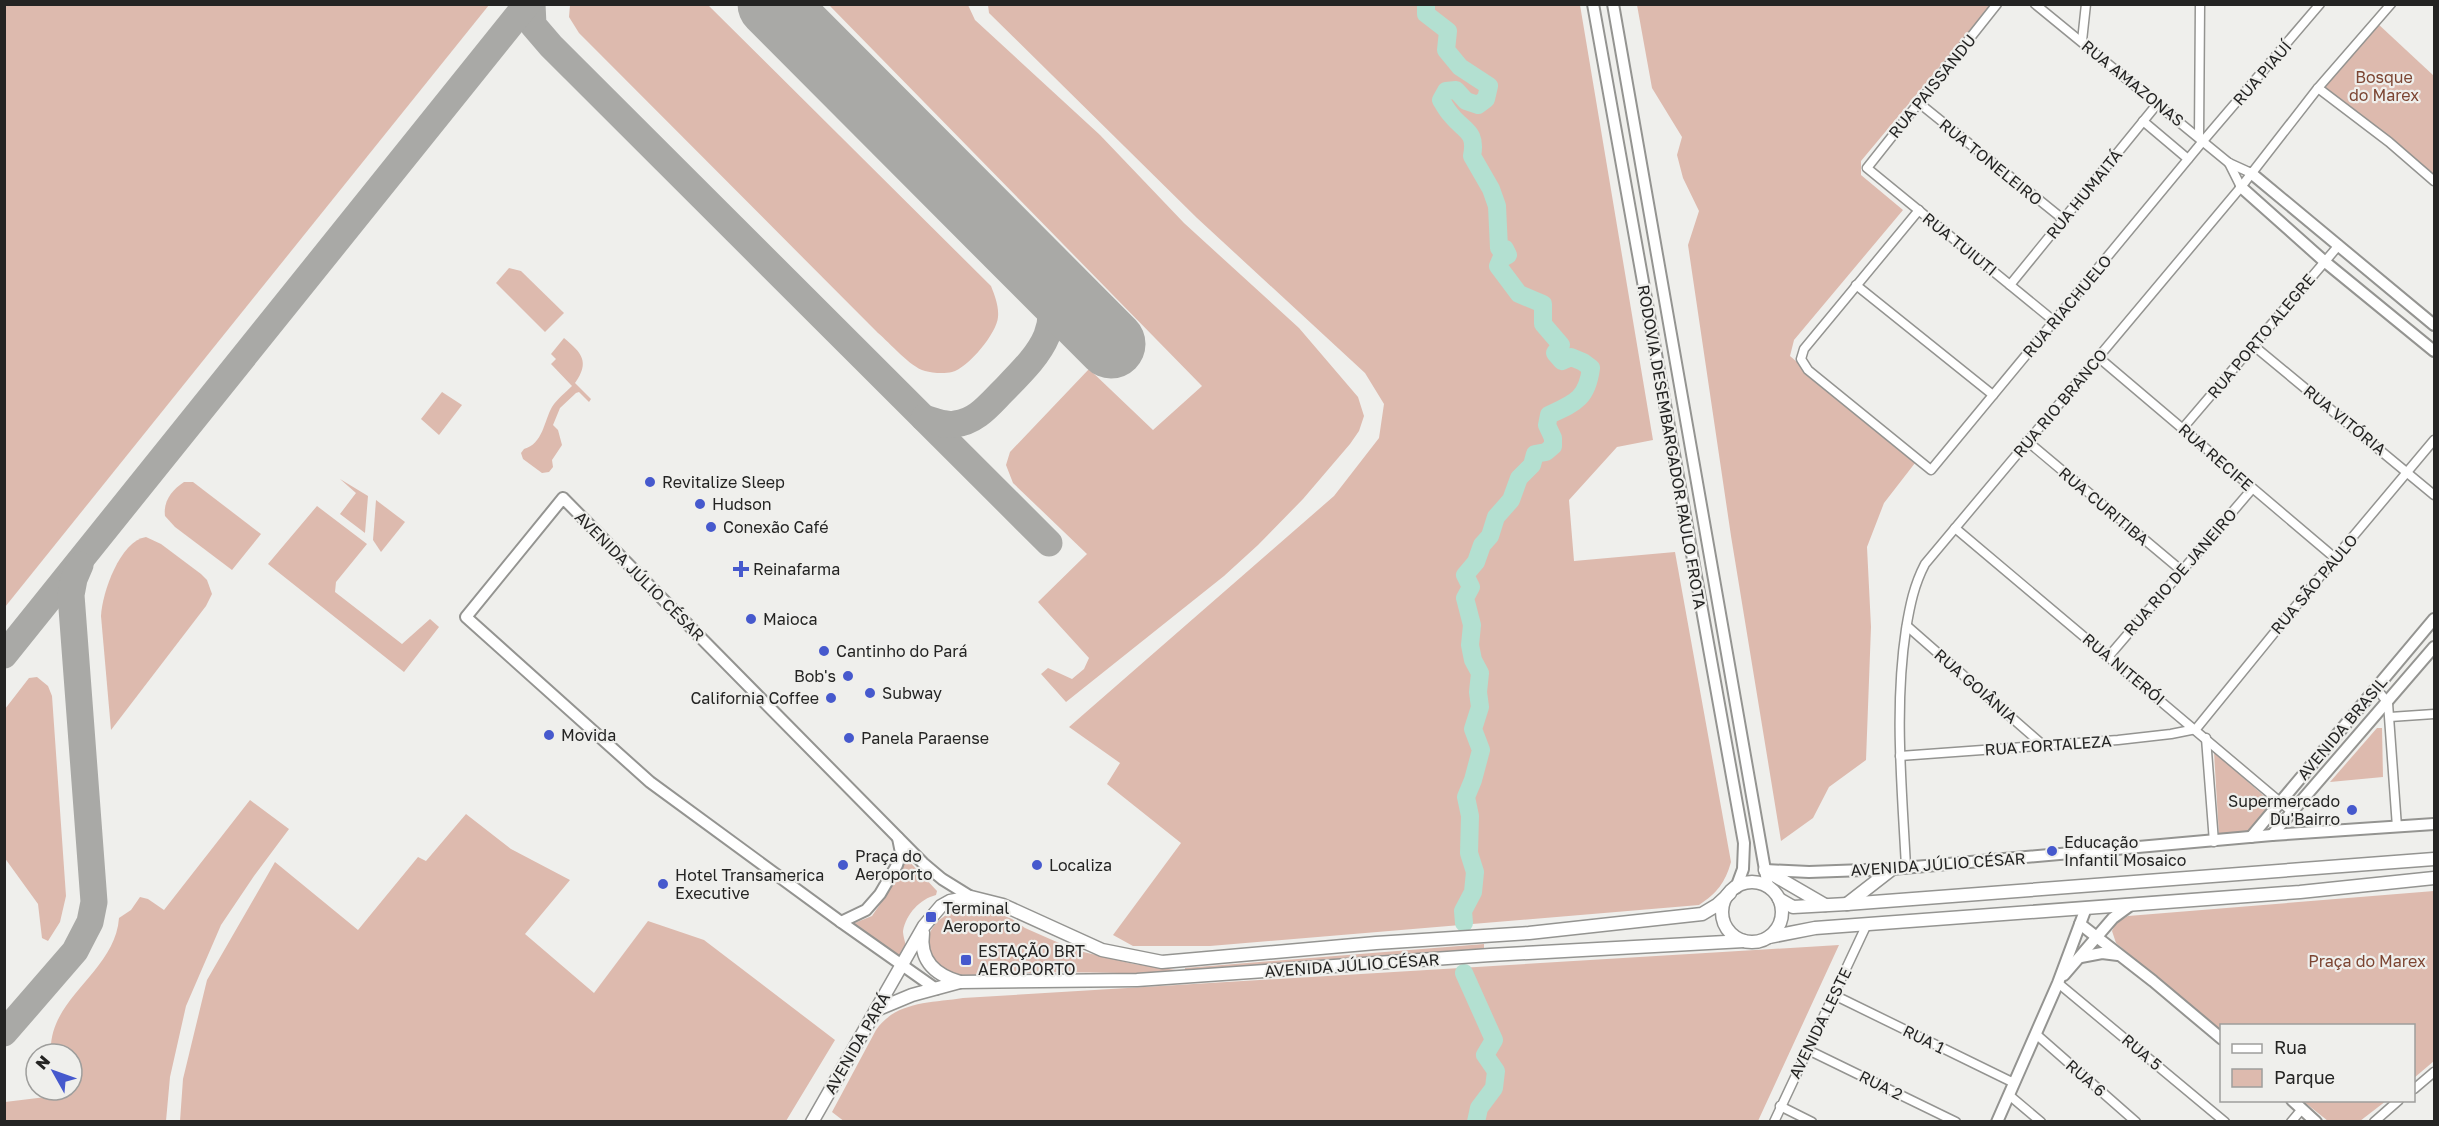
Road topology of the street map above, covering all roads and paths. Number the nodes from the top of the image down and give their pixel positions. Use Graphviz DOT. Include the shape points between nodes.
graph roads {
  1 [pos="1593,4"];
  2 [pos="1612,4"];
  3 [pos="1997,4"];
  4 [pos="2035,4"];
  5 [pos="2086,4"];
  6 [pos="2200,4"];
  7 [pos="2391,4"];
  8 [pos="2317,6"];
  9 [pos="2082,41"];
  10 [pos="2318,88"];
  11 [pos="1919,103"];
  12 [pos="2158,103"];
  13 [pos="2143,121"];
  14 [pos="2201,139"];
  15 [pos="2188,159"];
  16 [pos="2229,163"];
  17 [pos="1867,167"];
  18 [pos="2252,173"];
  19 [pos="2434,181"];
  20 [pos="2241,187"];
  21 [pos="1919,210"];
  22 [pos="2064,220"];
  23 [pos="2339,245"];
  24 [pos="2324,261"];
  25 [pos="1856,285"];
  26 [pos="2010,285"];
  27 [pos="2055,321"];
  28 [pos="2434,325"];
  29 [pos="2254,346"];
  30 [pos="2434,351"];
  31 [pos="2098,357"];
  32 [pos="1994,395"];
  33 [pos="2183,428"];
  34 [pos="2434,440"];
  35 [pos="2027,441"];
  36 [pos="2408,472"];
  37 [pos="2252,489"];
  38 [pos="2434,495"];
  39 [pos="1955,528"];
  40 [pos="2335,558"];
  41 [pos="2182,571"];
  42 [pos="2434,619"];
  43 [pos="1907,626"];
  44 [pos="2434,647"];
  45 [pos="2109,656"];
  46 [pos="2376,688"];
  47 [pos="2388,703"];
  48 [pos="2434,714"];
  49 [pos="2390,717"];
  50 [pos="2196,729"];
  51 [pos="2206,738"];
  52 [pos="2044,746"];
  53 [pos="1900,756"];
  54 [pos="2280,802"];
  55 [pos="2292,812"];
  56 [pos="2434,824"];
  57 [pos="2397,827"];
  58 [pos="2272,836"];
  59 [pos="898,837"];
  60 [pos="2251,837"];
  61 [pos="2214,842"];
  62 [pos="2434,859"];
  63 [pos="1906,867"];
  64 [pos="1892,869"];
  65 [pos="1765,870"];
  66 [pos="2434,878"];
  67 [pos="1768,887"];
  68 [pos="1733,890"];
  69 [pos="971,897"];
  70 [pos="1779,899"];
  71 [pos="2134,903"];
  72 [pos="1847,904"];
  73 [pos="1826,906"];
  74 [pos="2086,908"];
  75 [pos="841,922"];
  76 [pos="1867,924"];
  77 [pos="2080,924"];
  78 [pos="924,926"];
  79 [pos="1769,937"];
  80 [pos="2097,937"];
  81 [pos="1744,941"];
  82 [pos="2120,955"];
  83 [pos="2080,957"];
  84 [pos="902,965"];
  85 [pos="960,982"];
  86 [pos="2058,982"];
  87 [pos="936,989"];
  88 [pos="1834,994"];
  89 [pos="875,1011"];
  90 [pos="2037,1035"];
  91 [pos="2220,1037"];
  92 [pos="1806,1049"];
  93 [pos="2434,1072"];
  94 [pos="2014,1083"];
  95 [pos="2415,1088"];
  96 [pos="2009,1095"];
  97 [pos="2293,1102"];
  98 [pos="2398,1102"];
  99 [pos="1780,1106"];
  100 [pos="2302,1110"];
  101 [pos="812,1122"];
  102 [pos="1774,1122"];
  103 [pos="1812,1122"];
  104 [pos="1956,1122"];
  105 [pos="1997,1122"];
  106 [pos="2041,1122"];
  107 [pos="2136,1122"];
  108 [pos="2225,1122"];
  109 [pos="2291,1122"];
  110 [pos="2316,1122"];
  111 [pos="2373,1122"];
  1 -- 68 [label="street, RODOVIA DESEMBARGADOR PAULO FROTA" via="1744,843 1743,869"];
  2 -- 65 [label="street, RODOVIA DESEMBARGADOR PAULO FROTA"];
  3 -- 11 [label="street, RUA PAISSANDU"];
  4 -- 9 [label="street, RUA AMAZONAS"];
  5 -- 9 [label="street"];
  6 -- 14 [label="street"];
  7 -- 10 [label="street, RUA RIO BRANCO"];
  8 -- 14 [label="street, RUA PIAUÍ"];
  9 -- 12 [label="street, RUA AMAZONAS"];
  10 -- 18 [label="street, RUA RIO BRANCO"];
  10 -- 19 [label="street"];
  11 -- 17 [label="street, RUA PAISSANDU"];
  11 -- 22 [label="street, RUA TONELEIRO"];
  12 -- 13 [label="street, RUA HUMAITÁ"];
  12 -- 14 [label="street, RUA AMAZONAS"];
  13 -- 15 [label="street"];
  13 -- 22 [label="street, RUA HUMAITÁ"];
  14 -- 15 [label="street, RUA RIACHUELO"];
  14 -- 16 [label="street, RUA AMAZONAS"];
  15 -- 27 [label="street, RUA RIACHUELO"];
  16 -- 18 [label="street, RUA AMAZONAS"];
  16 -- 20 [label="street, RUA AMAZONAS"];
  17 -- 21 [label="street, RUA TUIUTI"];
  18 -- 20 [label="street, RUA RIO BRANCO"];
  18 -- 23 [label="street"];
  20 -- 24 [label="street"];
  20 -- 31 [label="street, RUA RIO BRANCO"];
  21 -- 25 [label="street"];
  21 -- 26 [label="street, RUA TUIUTI"];
  22 -- 26 [label="street, RUA HUMAITÁ"];
  23 -- 24 [label="street, RUA PORTO ALEGRE"];
  23 -- 28 [label="street"];
  24 -- 29 [label="street, RUA PORTO ALEGRE"];
  24 -- 30 [label="street"];
  25 -- 32 [label="street"];
  25 -- 32 [label="street, RUA RIACHUELO" via="1804,349 1801,363 1931,470"];
  26 -- 27 [label="street, RUA TUIUTI"];
  27 -- 32 [label="street, RUA RIACHUELO"];
  29 -- 33 [label="street, RUA PORTO ALEGRE"];
  29 -- 36 [label="street, RUA VITÓRIA"];
  31 -- 33 [label="street, RUA RECIFE"];
  31 -- 35 [label="street, RUA RIO BRANCO"];
  33 -- 37 [label="street, RUA RECIFE"];
  34 -- 36 [label="street, RUA SÃO PAULO"];
  35 -- 39 [label="street, RUA RIO BRANCO"];
  35 -- 41 [label="street, RUA CURITIBA"];
  36 -- 38 [label="street, RUA VITÓRIA"];
  36 -- 40 [label="street, RUA SÃO PAULO"];
  37 -- 40 [label="street, RUA RECIFE"];
  37 -- 41 [label="street, RUA RIO DE JANEIRO"];
  39 -- 43 [label="street, RUA RIO BRANCO" via="1918,576 1908,607"];
  39 -- 45 [label="street, RUA NITERÓI"];
  40 -- 50 [label="street, RUA SÃO PAULO"];
  41 -- 45 [label="street, RUA RIO DE JANEIRO"];
  42 -- 46 [label="street, AVENIDA BRASIL"];
  43 -- 52 [label="street, RUA GOIÂNIA"];
  43 -- 53 [label="street, RUA RIO BRANCO" via="1901,660"];
  44 -- 47 [label="street, AVENIDA BRASIL"];
  45 -- 50 [label="street, RUA NITERÓI"];
  46 -- 47 [label="street"];
  46 -- 54 [label="street, AVENIDA BRASIL"];
  47 -- 49 [label="street"];
  47 -- 55 [label="street, AVENIDA BRASIL"];
  48 -- 49 [label="street"];
  49 -- 57 [label="street"];
  50 -- 51 [label="street, RUA NITERÓI"];
  50 -- 52 [label="street, RUA FORTALEZA"];
  51 -- 54 [label="street, RUA NITERÓI"];
  51 -- 61 [label="street"];
  52 -- 53 [label="street, RUA FORTALEZA"];
  53 -- 63 [label="street, RUA RIO BRANCO"];
  54 -- 55 [label="street, RUA NITERÓI"];
  54 -- 60 [label="street, AVENIDA BRASIL"];
  55 -- 58 [label="street, AVENIDA BRASIL"];
  56 -- 57 [label="street, AVENIDA JÚLIO CÉSAR"];
  57 -- 58 [label="street, AVENIDA JÚLIO CÉSAR"];
  58 -- 60 [label="street, AVENIDA JÚLIO CÉSAR"];
  59 -- 69 [label="street, AVENIDA JÚLIO CÉSAR" via="936,874"];
  59 -- 75 [label="street" via="901,853 880,894 866,910"];
  59 -- 75 [label="street, AVENIDA JÚLIO CÉSAR" via="562,498 466,617 650,782"];
  60 -- 61 [label="street, AVENIDA JÚLIO CÉSAR"];
  61 -- 63 [label="street, AVENIDA JÚLIO CÉSAR"];
  62 -- 72 [label="main road, AVENIDA JÚLIO CÉSAR"];
  63 -- 64 [label="street, AVENIDA JÚLIO CÉSAR"];
  64 -- 65 [label="street, AVENIDA JÚLIO CÉSAR"];
  64 -- 72 [label="main road"];
  65 -- 67 [label="street, RODOVIA DESEMBARGADOR PAULO FROTA"];
  65 -- 73 [label="main road"];
  66 -- 71 [label="main road"];
  67 -- 68 [label="main road" via="1752,883"];
  67 -- 70 [label="main road"];
  68 -- 69 [label="main road, AVENIDA JÚLIO CÉSAR" via="1702,914 1529,933 1162,962 1102,950 1002,905"];
  68 -- 81 [label="main road" via="1725,900 1723,917 1730,932"];
  69 -- 78 [label="main road" via="941,906"];
  70 -- 73 [label="main road, AVENIDA JÚLIO CÉSAR" via="1793,908"];
  70 -- 79 [label="main road" via="1780,924"];
  71 -- 74 [label="main road"];
  71 -- 80 [label="street" via="2113,918"];
  72 -- 73 [label="main road, AVENIDA JÚLIO CÉSAR"];
  74 -- 76 [label="main road"];
  74 -- 77 [label="street"];
  75 -- 84 [label="street, AVENIDA JÚLIO CÉSAR"];
  76 -- 79 [label="main road"];
  76 -- 88 [label="street, AVENIDA LESTE"];
  77 -- 80 [label="street"];
  77 -- 86 [label="street"];
  78 -- 84 [label="main road"];
  78 -- 85 [label="main road" via="924,957 944,977"];
  79 -- 81 [label="main road"];
  80 -- 82 [label="street"];
  80 -- 83 [label="street"];
  81 -- 85 [label="main road, AVENIDA JÚLIO CÉSAR" via="1137,980"];
  82 -- 83 [label="street"];
  82 -- 91 [label="street"];
  83 -- 86 [label="street"];
  84 -- 87 [label="street, AVENIDA JÚLIO CÉSAR"];
  84 -- 89 [label="main road, AVENIDA PARÁ"];
  85 -- 87 [label="main road, AVENIDA JÚLIO CÉSAR"];
  86 -- 90 [label="street"];
  86 -- 108 [label="street, RUA 5"];
  87 -- 89 [label="main road, AVENIDA JÚLIO CÉSAR" via="898,999"];
  88 -- 92 [label="street, AVENIDA LESTE"];
  88 -- 94 [label="street, RUA 1"];
  89 -- 101 [label="main road, AVENIDA PARÁ"];
  90 -- 94 [label="street"];
  90 -- 107 [label="street, RUA 6"];
  92 -- 99 [label="street, AVENIDA LESTE"];
  92 -- 104 [label="street, RUA 2"];
  93 -- 95 [label="street"];
  94 -- 96 [label="street"];
  96 -- 105 [label="street"];
  96 -- 106 [label="street"];
  97 -- 100 [label="street"];
  98 -- 111 [label="street"];
  99 -- 102 [label="street, AVENIDA LESTE"];
  99 -- 103 [label="street"];
  100 -- 109 [label="street"];
  100 -- 110 [label="street"];
}
